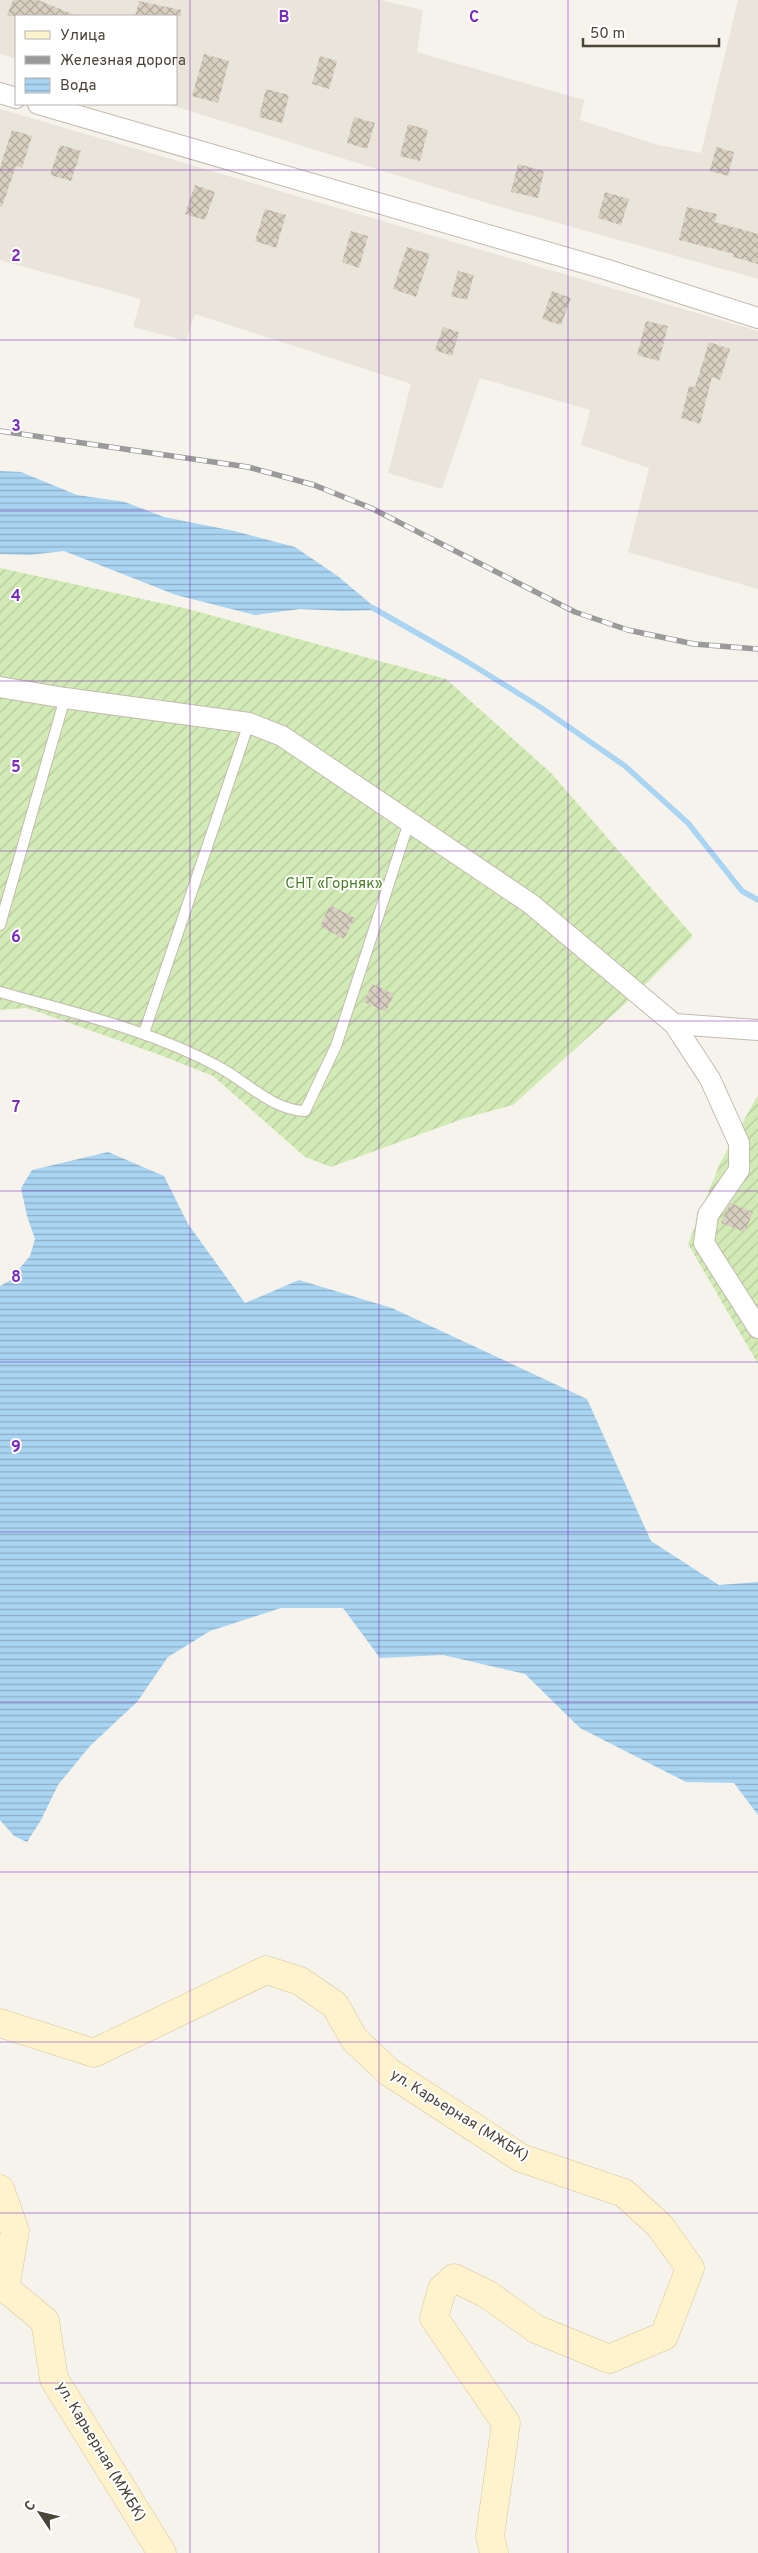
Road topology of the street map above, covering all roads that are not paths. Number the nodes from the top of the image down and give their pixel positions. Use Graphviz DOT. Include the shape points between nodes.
graph roads {
  1 [pos="0,93"];
  2 [pos="15,98"];
  3 [pos="41,105"];
  4 [pos="758,318"];
  5 [pos="0,687"];
  6 [pos="65,698"];
  7 [pos="250,723"];
  8 [pos="409,822"];
  9 [pos="0,925"];
  10 [pos="0,992"];
  11 [pos="674,1024"];
  12 [pos="758,1030"];
  13 [pos="144,1033"];
  14 [pos="758,1328"];
  15 [pos="0,2023"];
  16 [pos="0,2189"];
  17 [pos="162,2553"];
  18 [pos="494,2553"];
  1 -- 2 [label="street"];
  3 -- 4 [label="street" via="605,269"];
  5 -- 6 [label="street"];
  6 -- 7 [label="street"];
  6 -- 9 [label="lane"];
  7 -- 8 [label="street" via="282,736"];
  7 -- 13 [label="lane"];
  8 -- 11 [label="street" via="531,904"];
  8 -- 13 [label="lane" via="336,1046 305,1111 291,1111 219,1067"];
  10 -- 13 [label="lane"];
  11 -- 12 [label="street"];
  11 -- 14 [label="street" via="710,1078 739,1143 739,1170 708,1215 704,1243"];
  15 -- 18 [label="street, ул. Карьерная (МЖБК)" via="94,2053 266,1970 300,1981 335,2005 354,2039 388,2072 522,2158 624,2193 660,2226 690,2268 664,2336 609,2359 536,2329 487,2294 454,2278 442,2289 434,2318 506,2424 490,2536"];
  16 -- 17 [label="street, ул. Карьерная (МЖБК)" via="15,2230 5,2288 45,2322 54,2379"];
}
